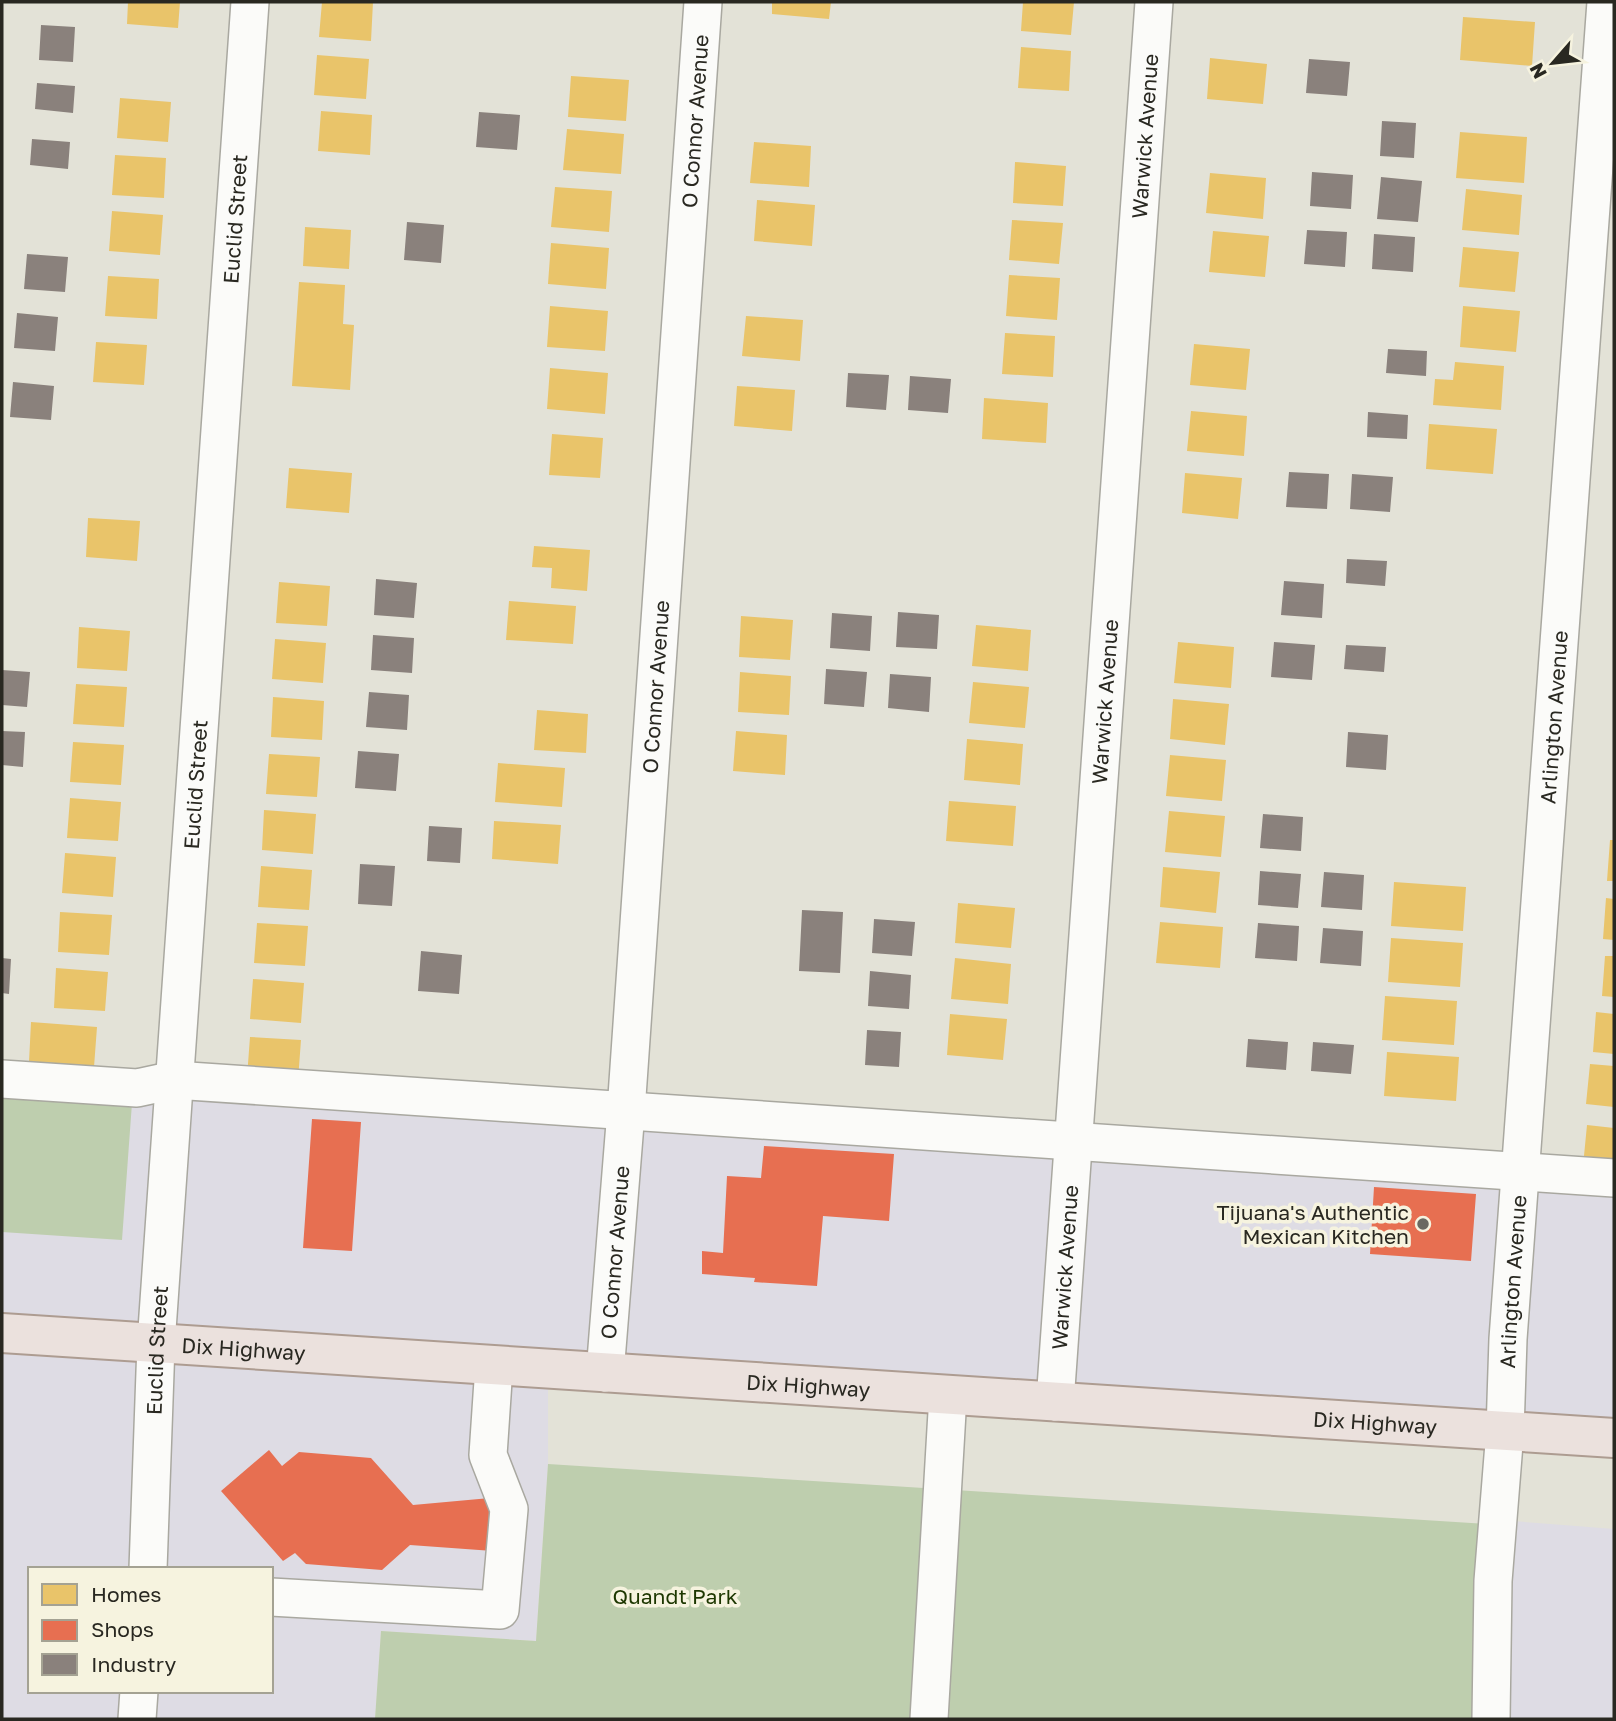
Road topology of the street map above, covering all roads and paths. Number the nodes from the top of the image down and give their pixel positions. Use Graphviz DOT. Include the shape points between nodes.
graph roads {
  1 [pos="250,2"];
  2 [pos="703,2"];
  3 [pos="1154,2"];
  4 [pos="1606,2"];
  5 [pos="2,1079"];
  6 [pos="174,1080"];
  7 [pos="626,1111"];
  8 [pos="1074,1142"];
  9 [pos="1521,1172"];
  10 [pos="1614,1178"];
  11 [pos="2,1333"];
  12 [pos="156,1344"];
  13 [pos="494,1366"];
  14 [pos="605,1373"];
  15 [pos="948,1395"];
  16 [pos="1055,1402"];
  17 [pos="1505,1431"];
  18 [pos="1614,1438"];
  19 [pos="148,1567"];
  20 [pos="273,1597"];
  21 [pos="139,1693"];
  22 [pos="137,1719"];
  23 [pos="929,1719"];
  24 [pos="1491,1719"];
  1 -- 6 [label="street, Euclid Street"];
  2 -- 7 [label="street, O Connor Avenue"];
  3 -- 8 [label="street, Warwick Avenue"];
  4 -- 9 [label="street, Arlington Avenue"];
  5 -- 6 [label="street" via="137,1087"];
  6 -- 7 [label="street"];
  6 -- 12 [label="street, Euclid Street"];
  7 -- 8 [label="street"];
  7 -- 14 [label="street, O Connor Avenue"];
  8 -- 9 [label="street"];
  8 -- 16 [label="street, Warwick Avenue"];
  9 -- 10 [label="street"];
  9 -- 17 [label="street, Arlington Avenue"];
  11 -- 12 [label="main road, Dix Highway"];
  12 -- 13 [label="main road, Dix Highway"];
  12 -- 19 [label="street, Euclid Street"];
  13 -- 14 [label="main road, Dix Highway"];
  13 -- 20 [label="street" via="488,1455 509,1509 500,1610"];
  14 -- 15 [label="main road, Dix Highway"];
  15 -- 16 [label="main road, Dix Highway"];
  15 -- 23 [label="street"];
  16 -- 17 [label="main road, Dix Highway"];
  17 -- 18 [label="main road, Dix Highway"];
  17 -- 24 [label="street, Arlington Avenue" via="1493,1581"];
  21 -- 22 [label="street"];
}
